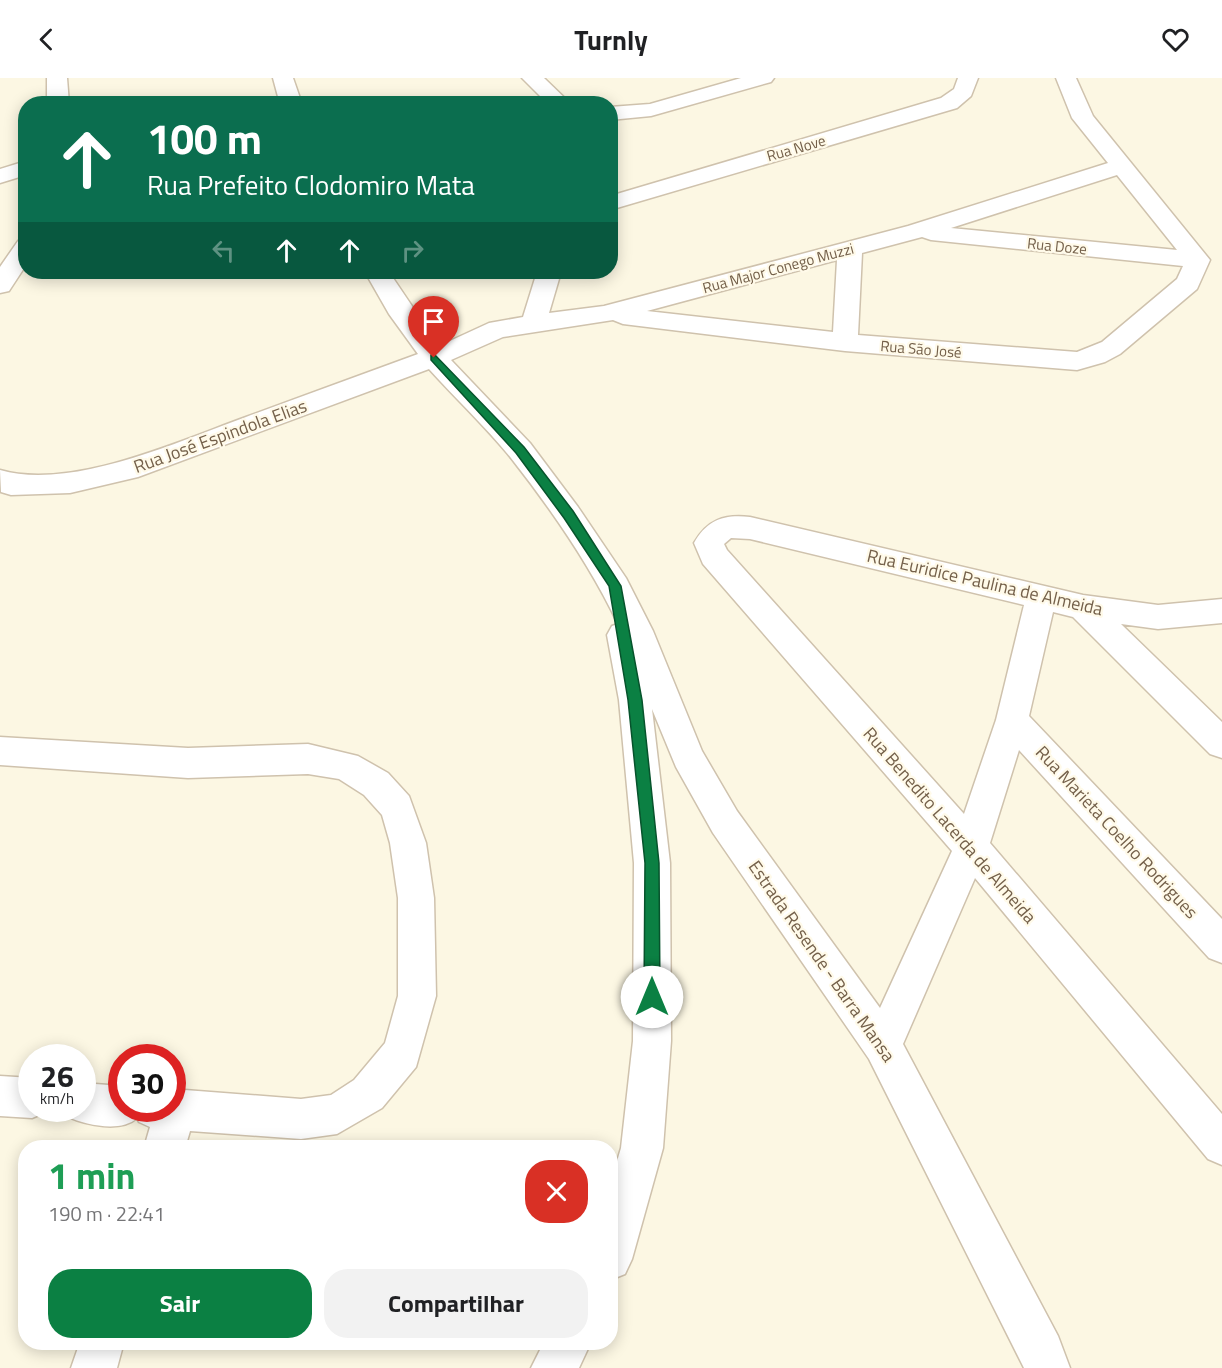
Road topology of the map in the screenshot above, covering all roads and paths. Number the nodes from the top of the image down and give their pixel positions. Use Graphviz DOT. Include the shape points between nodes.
graph roads {
  1 [pos="57,78"];
  2 [pos="283,78"];
  3 [pos="532,78"];
  4 [pos="764,78"];
  5 [pos="968,78"];
  6 [pos="1066,78"];
  7 [pos="58,96"];
  8 [pos="289,96"];
  9 [pos="552,96"];
  10 [pos="618,113"];
  11 [pos="1121,166"];
  12 [pos="18,170"];
  13 [pos="0,176"];
  14 [pos="618,201"];
  15 [pos="916,231"];
  16 [pos="850,249"];
  17 [pos="18,258"];
  18 [pos="1198,260"];
  19 [pos="381,279"];
  20 [pos="547,279"];
  21 [pos="0,285"];
  22 [pos="604,314"];
  23 [pos="534,323"];
  24 [pos="845,342"];
  25 [pos="434,358"];
  26 [pos="0,480"];
  27 [pos="750,528"];
  28 [pos="615,586"];
  29 [pos="1041,596"];
  30 [pos="1083,606"];
  31 [pos="1222,611"];
  32 [pos="1012,720"];
  33 [pos="1222,744"];
  34 [pos="0,751"];
  35 [pos="971,847"];
  36 [pos="1222,945"];
  37 [pos="883,1045"];
  38 [pos="0,1096"];
  39 [pos="18,1097"];
  40 [pos="186,1111"];
  41 [pos="164,1122"];
  42 [pos="164,1140"];
  43 [pos="1222,1145"];
  44 [pos="618,1231"];
  45 [pos="100,1350"];
  46 [pos="564,1350"];
  47 [pos="94,1368"];
  48 [pos="554,1368"];
  49 [pos="1047,1368"];
  1 -- 7 [label="street"];
  2 -- 8 [label="street"];
  3 -- 9 [label="street"];
  4 -- 10 [label="street" via="651,110"];
  5 -- 14 [label="street, Rua Nove" via="964,92 949,103"];
  6 -- 11 [label="street" via="1083,118"];
  11 -- 15 [label="street, Rua Major Conego Muzzi"];
  11 -- 18 [label="street"];
  12 -- 13 [label="street"];
  15 -- 16 [label="street, Rua Major Conego Muzzi"];
  15 -- 18 [label="street, Rua Doze"];
  16 -- 22 [label="street, Rua Major Conego Muzzi"];
  16 -- 24 [label="street"];
  17 -- 21 [label="street"];
  18 -- 24 [label="street, Rua São José" via="1188,283 1111,348 1096,356 1077,360 1024,358"];
  19 -- 25 [label="street, Estrada Resende - Barra Mansa"];
  20 -- 23 [label="street"];
  22 -- 23 [label="street, Rua Major Conego Muzzi"];
  22 -- 24 [label="street, Rua São José"];
  23 -- 25 [label="street, Rua Major Conego Muzzi" via="483,334"];
  25 -- 26 [label="street, Rua José Espindola Elias" via="138,467 70,483 11,484"];
  25 -- 28 [label="street, Estrada Resende - Barra Mansa" via="520,450"];
  27 -- 29 [label="street, Rua Euridice Paulina de Almeida"];
  27 -- 35 [label="street, Rua Benedito Lacerda de Almeida" via="729,526 715,533 709,543 714,556"];
  28 -- 37 [label="street, Estrada Resende - Barra Mansa" via="688,756 725,822"];
  28 -- 44 [label="street" via="635,700 652,863 652,1041 642,1148"];
  29 -- 30 [label="street, Rua Euridice Paulina de Almeida"];
  29 -- 32 [label="street"];
  30 -- 31 [label="street, Rua Euridice Paulina de Almeida" via="1158,617"];
  30 -- 33 [label="street"];
  32 -- 35 [label="street"];
  32 -- 36 [label="street, Rua Marieta Coelho Rodrigues"];
  34 -- 40 [label="street" via="188,763 308,759 346,766 376,784 397,807 408,843 416,898 417,996 402,1053 368,1094 338,1114 301,1119"];
  35 -- 37 [label="street"];
  35 -- 43 [label="street, Rua Benedito Lacerda de Almeida"];
  37 -- 49 [label="street, Estrada Resende - Barra Mansa" via="970,1209"];
  38 -- 39 [label="street"];
  41 -- 42 [label="street"];
  45 -- 47 [label="street"];
  46 -- 48 [label="street"];
}
